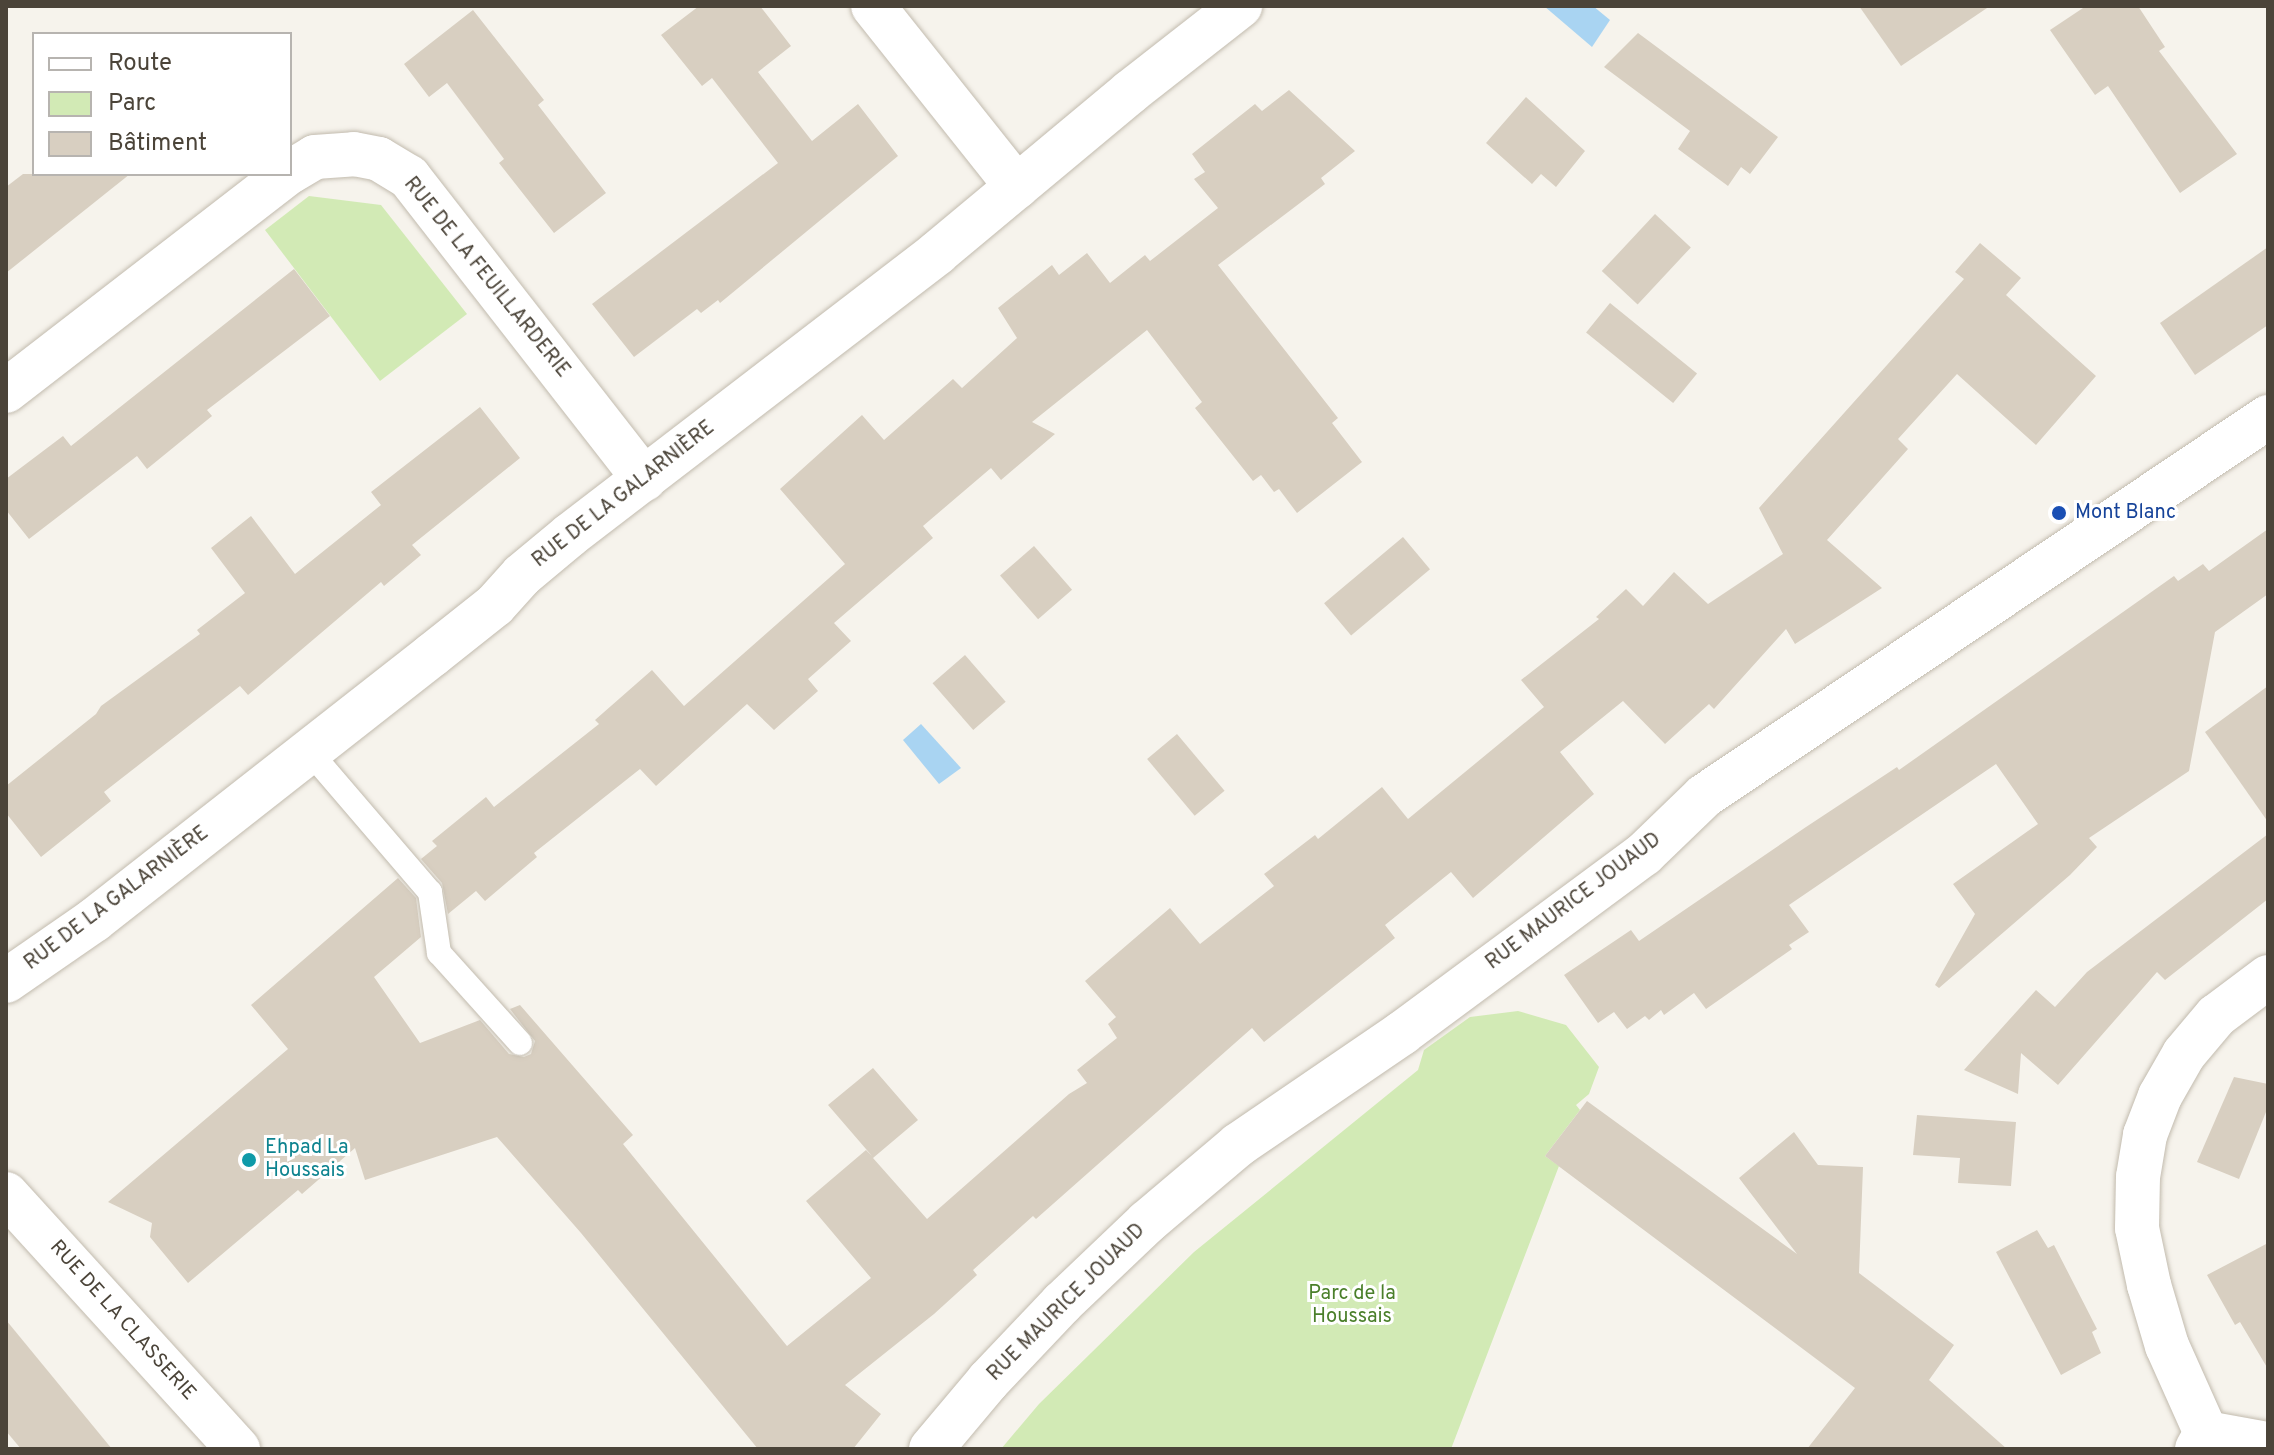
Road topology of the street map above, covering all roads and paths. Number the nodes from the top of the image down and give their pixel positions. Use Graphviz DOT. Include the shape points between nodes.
graph roads {
  1 [pos="873,6"];
  2 [pos="1240,6"];
  3 [pos="292,171"];
  4 [pos="285,176"];
  5 [pos="1017,187"];
  6 [pos="6,391"];
  7 [pos="2268,417"];
  8 [pos="644,479"];
  9 [pos="309,751"];
  10 [pos="2268,977"];
  11 [pos="6,981"];
  12 [pos="520,1043"];
  13 [pos="6,1194"];
  14 [pos="2202,1441"];
  15 [pos="2268,1444"];
  16 [pos="238,1449"];
  17 [pos="931,1449"];
  1 -- 5 [label="street"];
  2 -- 5 [label="street, RUE DE LA GALARNIÈRE"];
  3 -- 8 [label="street, RUE DE LA FEUILLARDERIE" via="315,157 354,154 379,159 409,177"];
  4 -- 6 [label="street, RUE DE LA FEUILLARDERIE"];
  5 -- 8 [label="street, RUE DE LA GALARNIÈRE"];
  7 -- 17 [label="street, RUE MAURICE JOUAUD" via="1704,796 1644,854 1402,1033 1238,1145 1062,1303"];
  8 -- 9 [label="street, RUE DE LA GALARNIÈRE"];
  9 -- 11 [label="street, RUE DE LA GALARNIÈRE" via="94,920"];
  9 -- 12 [label="lane" via="430,892 439,953"];
  10 -- 14 [label="street" via="2216,1016 2184,1054 2145,1135 2138,1177 2137,1228 2149,1285"];
  13 -- 16 [label="street, RUE DE LA CLASSERIE"];
  14 -- 15 [label="street"];
}
